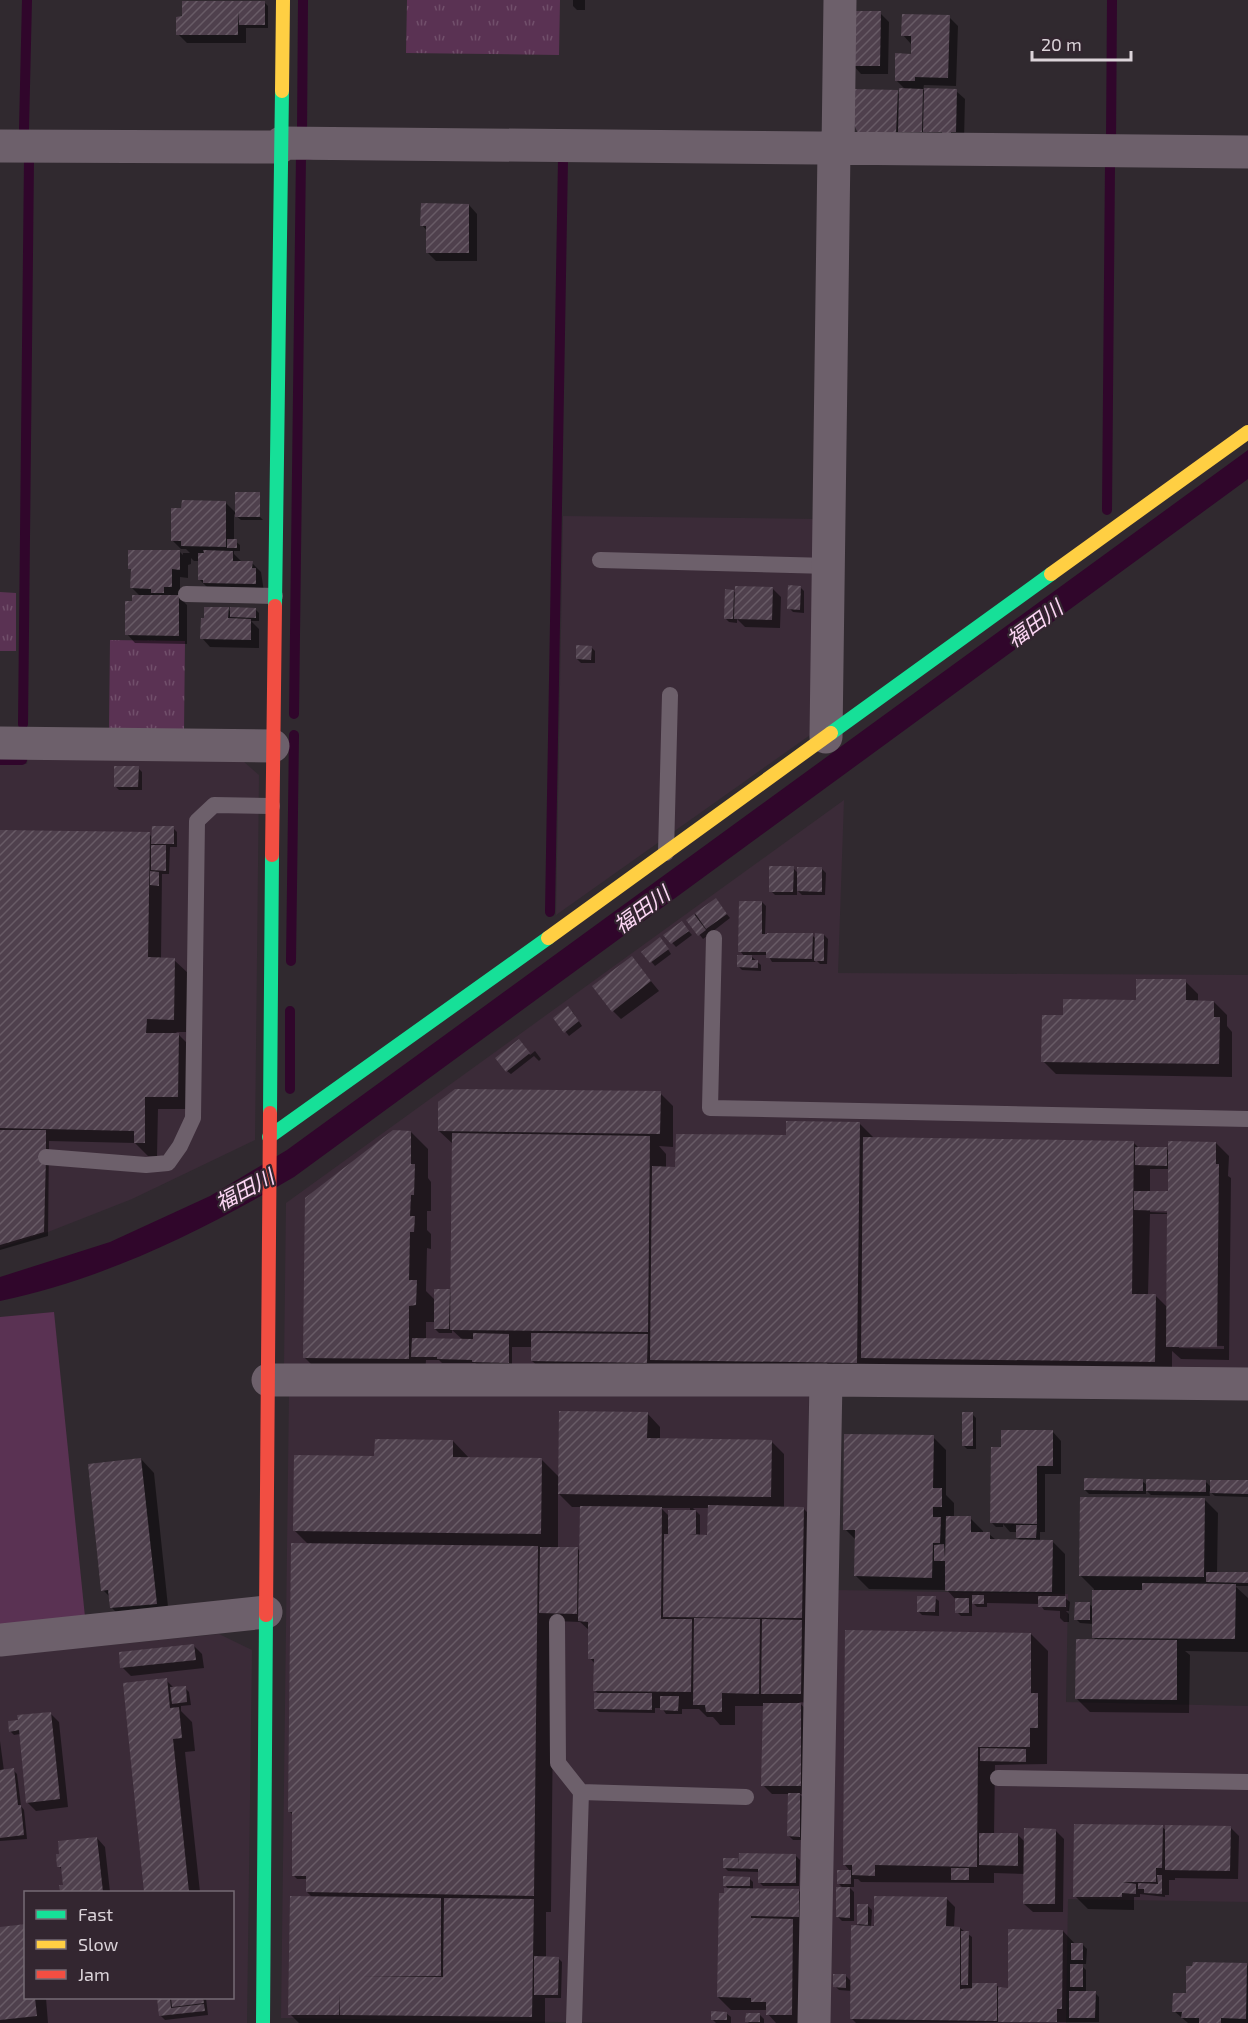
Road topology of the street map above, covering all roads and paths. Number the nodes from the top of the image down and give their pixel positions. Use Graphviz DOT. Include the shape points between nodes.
graph roads {
  1 [pos="283,0"];
  2 [pos="840,0"];
  3 [pos="280,145"];
  4 [pos="0,146"];
  5 [pos="836,149"];
  6 [pos="1248,152"];
  7 [pos="1248,432"];
  8 [pos="600,560"];
  9 [pos="829,566"];
  10 [pos="186,594"];
  11 [pos="274,596"];
  12 [pos="670,695"];
  13 [pos="826,737"];
  14 [pos="0,743"];
  15 [pos="273,746"];
  16 [pos="272,806"];
  17 [pos="666,854"];
  18 [pos="714,938"];
  19 [pos="1248,1119"];
  20 [pos="269,1141"];
  21 [pos="46,1156"];
  22 [pos="268,1380"];
  23 [pos="826,1380"];
  24 [pos="1248,1384"];
  25 [pos="266,1612"];
  26 [pos="557,1622"];
  27 [pos="0,1640"];
  28 [pos="998,1778"];
  29 [pos="1248,1782"];
  30 [pos="581,1792"];
  31 [pos="746,1797"];
  32 [pos="263,2023"];
  33 [pos="574,2023"];
  34 [pos="814,2023"];
  1 -- 3 [label="street"];
  2 -- 5 [label="street"];
  3 -- 4 [label="street"];
  3 -- 5 [label="street"];
  3 -- 11 [label="street"];
  5 -- 6 [label="street"];
  5 -- 9 [label="street"];
  7 -- 13 [label="street"];
  8 -- 9 [label="lane"];
  9 -- 13 [label="street"];
  10 -- 11 [label="lane"];
  11 -- 15 [label="street"];
  12 -- 17 [label="lane"];
  13 -- 17 [label="street"];
  14 -- 15 [label="street"];
  15 -- 16 [label="street"];
  16 -- 20 [label="street"];
  16 -- 21 [label="lane" via="214,805 196,821 193,1118 180,1146 168,1163 146,1165"];
  17 -- 20 [label="street"];
  18 -- 19 [label="lane" via="710,1108"];
  20 -- 22 [label="street"];
  22 -- 23 [label="street"];
  22 -- 25 [label="street"];
  23 -- 24 [label="street"];
  23 -- 34 [label="street"];
  25 -- 27 [label="street"];
  25 -- 32 [label="street"];
  26 -- 30 [label="lane" via="558,1763"];
  28 -- 29 [label="lane"];
  30 -- 31 [label="lane"];
  30 -- 33 [label="lane"];
}
